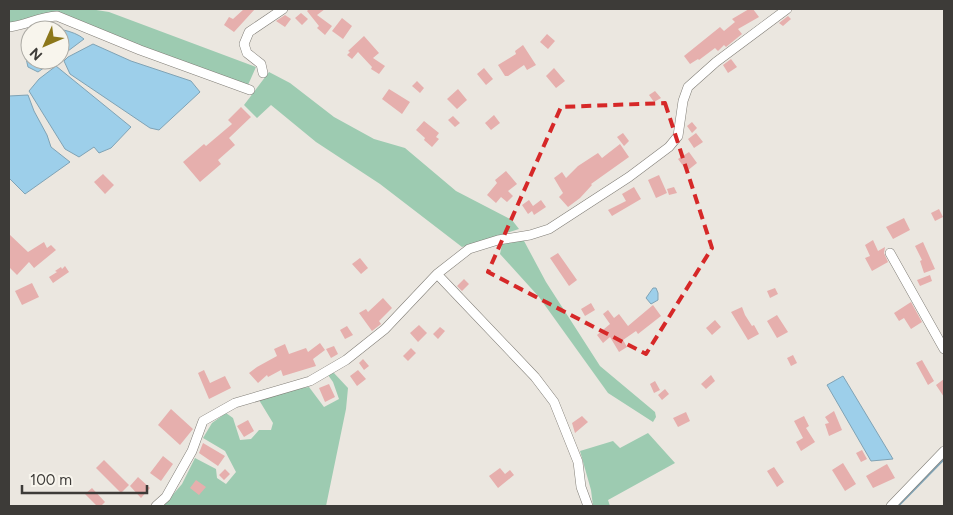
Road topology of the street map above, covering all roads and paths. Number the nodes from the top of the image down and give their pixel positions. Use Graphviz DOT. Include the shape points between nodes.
graph roads {
  1 [pos="283,9"];
  2 [pos="787,9"];
  3 [pos="9,27"];
  4 [pos="263,73"];
  5 [pos="250,90"];
  6 [pos="890,253"];
  7 [pos="437,274"];
  8 [pos="944,349"];
  9 [pos="944,451"];
  10 [pos="156,506"];
  11 [pos="588,506"];
  12 [pos="891,506"];
  1 -- 4 [label="street" via="250,32 244,44 247,53 262,64"];
  2 -- 7 [label="street" via="688,87 678,136 669,147 549,229 469,249"];
  3 -- 5 [label="street" via="57,16"];
  6 -- 8 [label="street"];
  7 -- 10 [label="street" via="385,329 346,360 310,382 235,403 203,421 192,451 166,497"];
  7 -- 11 [label="street" via="535,377 554,402 578,462 581,487"];
  9 -- 12 [label="street"];
}
